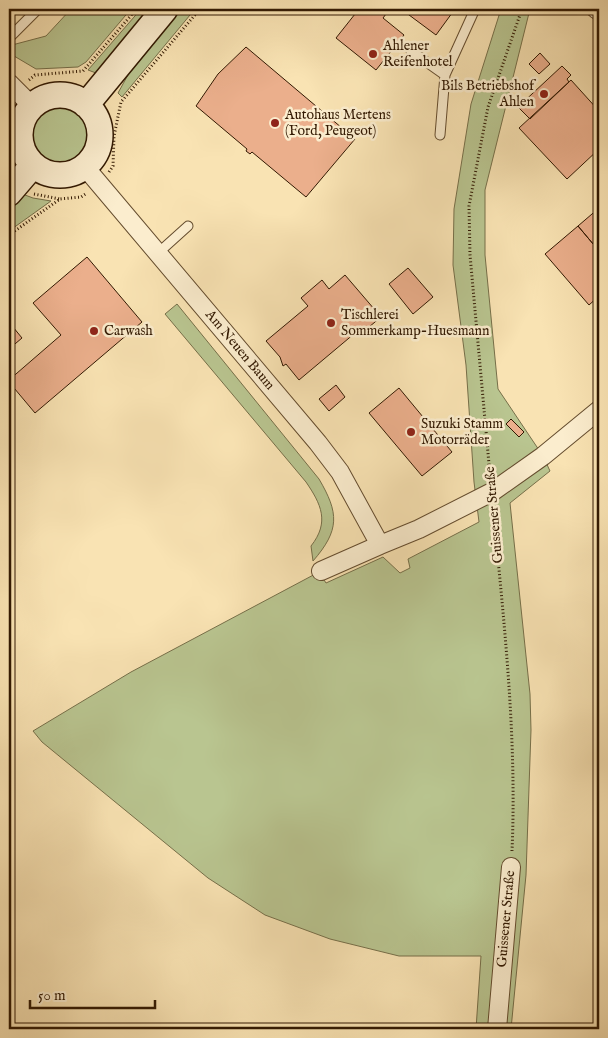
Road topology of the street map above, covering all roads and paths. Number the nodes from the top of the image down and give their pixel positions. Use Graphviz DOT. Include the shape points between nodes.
graph roads {
  1 [pos="38,9"];
  2 [pos="136,9"];
  3 [pos="165,9"];
  4 [pos="200,9"];
  5 [pos="475,9"];
  6 [pos="522,9"];
  7 [pos="596,9"];
  8 [pos="599,11"];
  9 [pos="11,36"];
  10 [pos="411,51"];
  11 [pos="445,75"];
  12 [pos="19,93"];
  13 [pos="86,105"];
  14 [pos="440,135"];
  15 [pos="33,165"];
  16 [pos="93,176"];
  17 [pos="9,193"];
  18 [pos="188,226"];
  19 [pos="9,235"];
  20 [pos="158,254"];
  21 [pos="599,410"];
  22 [pos="492,492"];
  23 [pos="380,545"];
  24 [pos="321,571"];
  25 [pos="511,867"];
  26 [pos="497,1029"];
  1 -- 9 [label="lane"];
  2 -- 12 [label="path" via="82,71 35,75"];
  3 -- 13 [label="main road"];
  4 -- 16 [label="path" via="121,102 114,136 113,166"];
  5 -- 11 [label="lane"];
  6 -- 22 [label="path, Guissener Straße" via="488,107 469,206 470,255"];
  7 -- 8 [label="street"];
  10 -- 11 [label="lane"];
  11 -- 14 [label="lane"];
  12 -- 13 [label="main road" via="41,99 64,95"];
  12 -- 15 [label="main road" via="24,117 20,142 24,155"];
  13 -- 16 [label="main road" via="94,114 100,136 93,158"];
  15 -- 16 [label="main road" via="59,175 75,172"];
  15 -- 17 [label="main road"];
  16 -- 19 [label="path" via="81,196 60,199"];
  16 -- 20 [label="street, Am Neuen Baum"];
  18 -- 20 [label="lane"];
  20 -- 23 [label="street, Am Neuen Baum" via="318,443 340,472"];
  21 -- 22 [label="street"];
  22 -- 23 [label="street"];
  22 -- 25 [label="path, Guissener Straße" via="512,748"];
  23 -- 24 [label="street"];
  25 -- 26 [label="street, Guissener Straße"];
}
